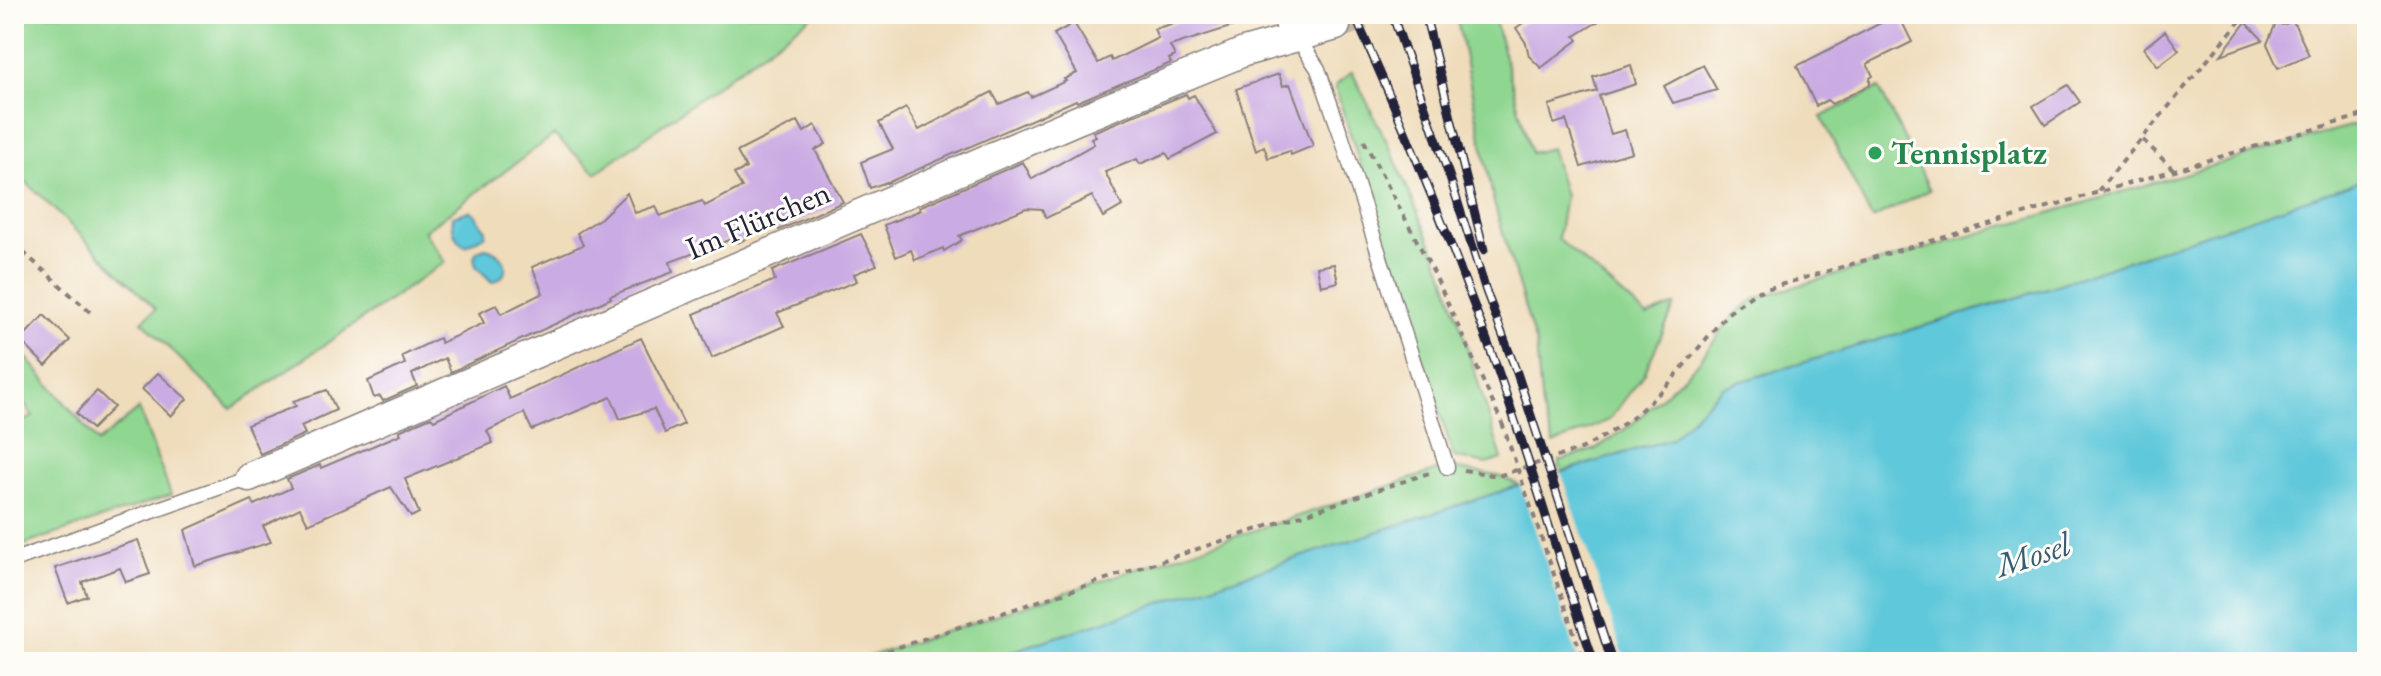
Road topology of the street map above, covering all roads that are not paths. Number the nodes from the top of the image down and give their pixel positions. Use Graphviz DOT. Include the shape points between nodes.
graph roads {
  1 [pos="1291,26"];
  2 [pos="1336,26"];
  3 [pos="1447,467"];
  4 [pos="249,477"];
  5 [pos="14,560"];
  1 -- 2 [label="street, Im Flürchen"];
  1 -- 3 [label="lane" via="1318,69"];
  1 -- 4 [label="street, Im Flürchen" via="1244,52"];
  4 -- 5 [label="lane"];
}
